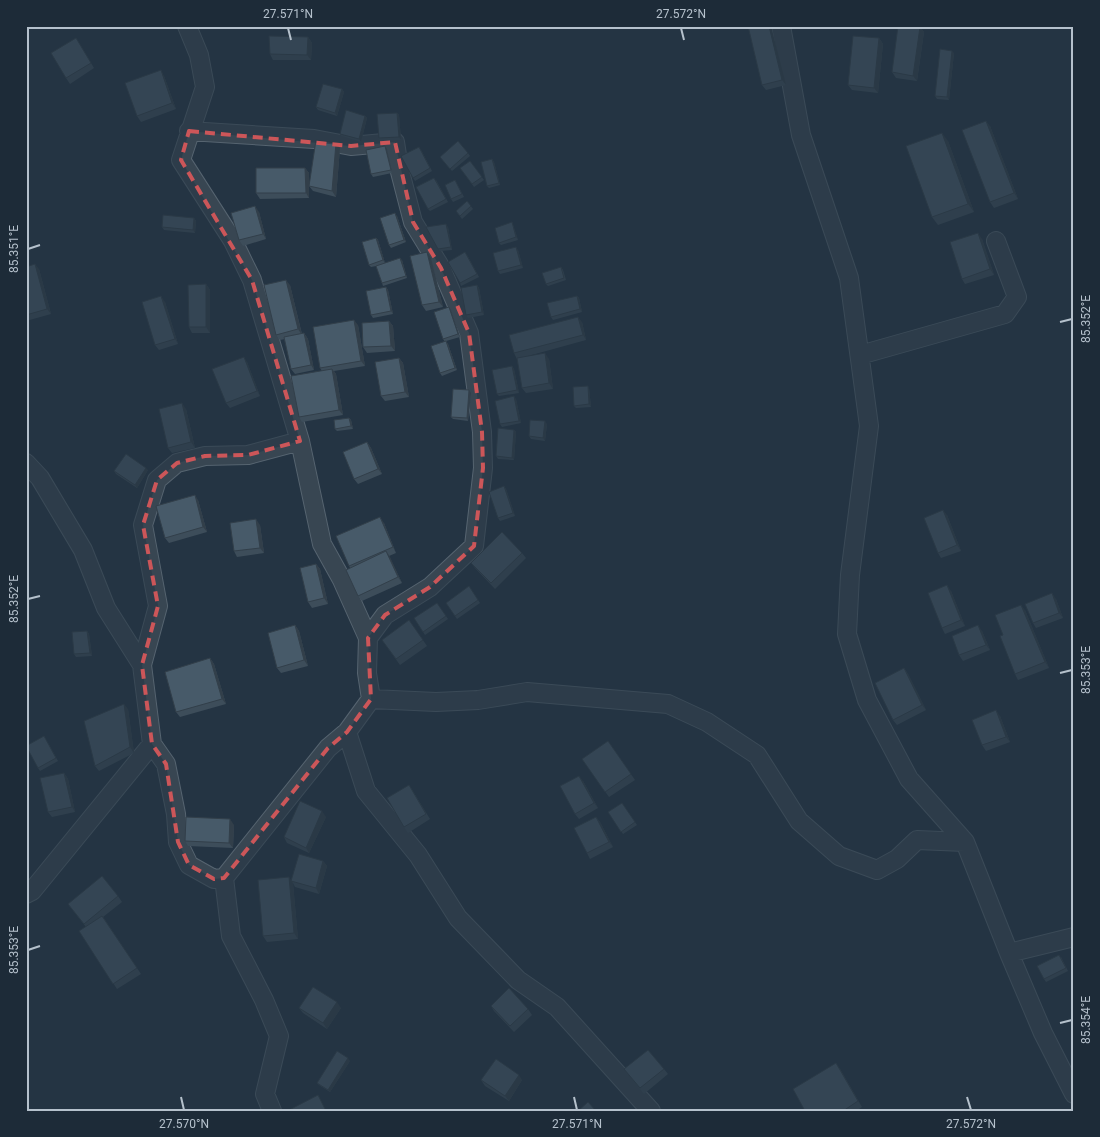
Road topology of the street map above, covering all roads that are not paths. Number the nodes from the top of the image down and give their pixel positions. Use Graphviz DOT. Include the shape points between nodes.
graph roads {
  1 [pos="187,26"];
  2 [pos="780,26"];
  3 [pos="190,131"];
  4 [pos="996,242"];
  5 [pos="860,355"];
  6 [pos="300,441"];
  7 [pos="26,463"];
  8 [pos="368,638"];
  9 [pos="142,665"];
  10 [pos="371,699"];
  11 [pos="347,732"];
  12 [pos="152,744"];
  13 [pos="965,842"];
  14 [pos="224,878"];
  15 [pos="26,894"];
  16 [pos="1074,937"];
  17 [pos="1009,953"];
  18 [pos="1074,1094"];
  19 [pos="272,1111"];
  20 [pos="651,1111"];
  1 -- 3 [label="street" via="199,55 205,88"];
  2 -- 5 [label="street" via="801,135 850,278"];
  3 -- 6 [label="street" via="181,160 233,241 252,280"];
  3 -- 8 [label="street" via="314,139 351,146 395,142 413,222 441,268 469,333 482,432 483,468 474,546 430,587 385,615"];
  4 -- 5 [label="street" via="1017,297 1005,314"];
  5 -- 13 [label="street" via="869,426 850,575 847,634 867,700 908,779"];
  6 -- 8 [label="street" via="322,544"];
  6 -- 9 [label="street" via="248,456 205,456 177,463 157,480 143,525 158,606"];
  7 -- 9 [label="street" via="40,478 83,550 106,608"];
  8 -- 10 [label="street" via="367,673"];
  9 -- 12 [label="street"];
  10 -- 11 [label="street"];
  10 -- 13 [label="street" via="436,702 478,700 527,692 668,704 707,722 757,755 800,821 839,856 877,870 897,859 918,840"];
  11 -- 14 [label="street" via="328,748"];
  11 -- 20 [label="street" via="366,791 418,855 458,918 518,980 557,1007"];
  12 -- 14 [label="street" via="166,764 178,842 189,865 214,879"];
  12 -- 15 [label="street" via="32,891"];
  13 -- 17 [label="street"];
  14 -- 19 [label="street" via="231,936 279,1036 265,1094"];
  16 -- 17 [label="street"];
  17 -- 18 [label="street"];
}
